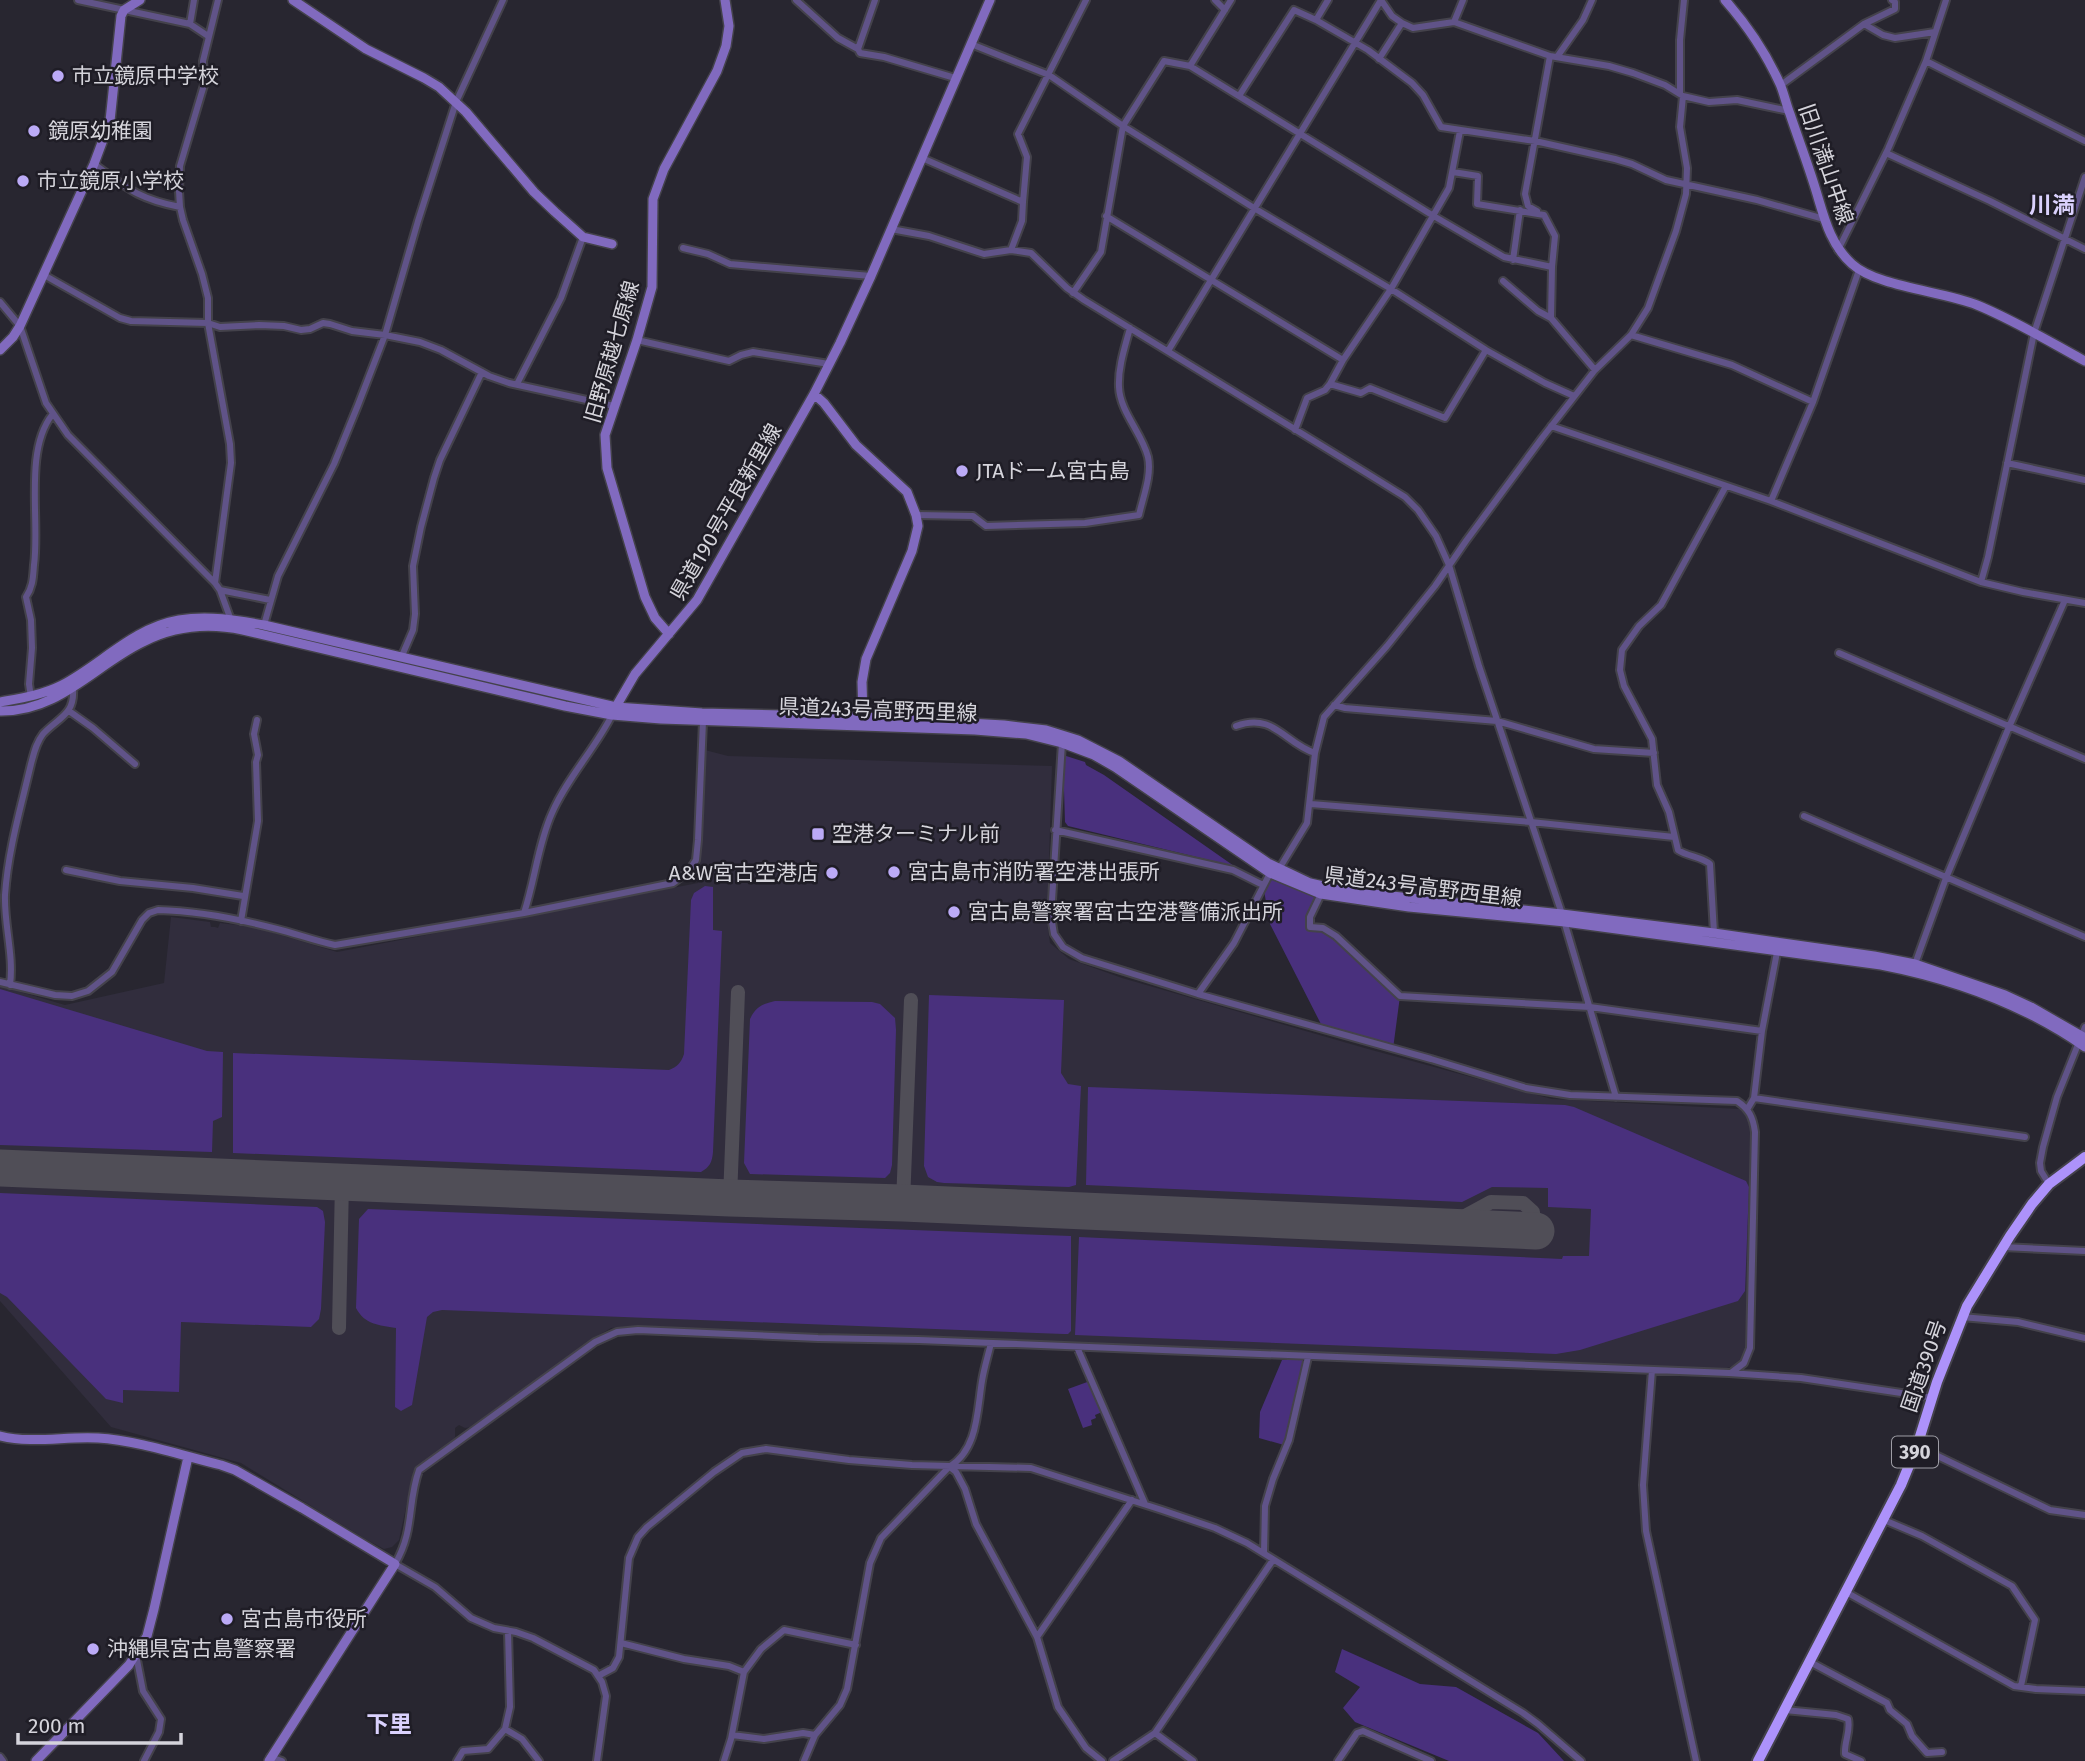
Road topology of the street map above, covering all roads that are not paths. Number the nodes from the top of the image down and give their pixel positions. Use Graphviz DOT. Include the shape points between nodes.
graph roads {
  1 [pos="78,0"];
  2 [pos="140,0"];
  3 [pos="194,0"];
  4 [pos="218,0"];
  5 [pos="293,0"];
  6 [pos="503,0"];
  7 [pos="725,0"];
  8 [pos="796,0"];
  9 [pos="875,0"];
  10 [pos="990,0"];
  11 [pos="1086,0"];
  12 [pos="1215,0"];
  13 [pos="1231,0"];
  14 [pos="1328,0"];
  15 [pos="1381,0"];
  16 [pos="1463,0"];
  17 [pos="1591,0"];
  18 [pos="1684,0"];
  19 [pos="1725,0"];
  20 [pos="1892,0"];
  21 [pos="1946,0"];
  22 [pos="87,1"];
  23 [pos="124,10"];
  24 [pos="1225,10"];
  25 [pos="1316,20"];
  26 [pos="1454,22"];
  27 [pos="1402,23"];
  28 [pos="190,24"];
  29 [pos="1864,24"];
  30 [pos="1934,32"];
  31 [pos="208,36"];
  32 [pos="1354,42"];
  33 [pos="971,44"];
  34 [pos="858,49"];
  35 [pos="1553,57"];
  36 [pos="1379,59"];
  37 [pos="1926,61"];
  38 [pos="1190,66"];
  39 [pos="1049,75"];
  40 [pos="956,78"];
  41 [pos="1781,85"];
  42 [pos="1681,95"];
  43 [pos="1239,96"];
  44 [pos="456,102"];
  45 [pos="1788,111"];
  46 [pos="1123,126"];
  47 [pos="1460,131"];
  48 [pos="1300,133"];
  49 [pos="1535,141"];
  50 [pos="2085,141"];
  51 [pos="1886,153"];
  52 [pos="922,158"];
  53 [pos="94,164"];
  54 [pos="1453,172"];
  55 [pos="2085,177"];
  56 [pos="1688,184"];
  57 [pos="1023,202"];
  58 [pos="180,207"];
  59 [pos="1254,208"];
  60 [pos="1520,210"];
  61 [pos="1432,215"];
  62 [pos="1544,215"];
  63 [pos="1106,216"];
  64 [pos="1824,219"];
  65 [pos="891,229"];
  66 [pos="583,237"];
  67 [pos="2064,239"];
  68 [pos="612,244"];
  69 [pos="683,248"];
  70 [pos="2085,249"];
  71 [pos="1011,250"];
  72 [pos="1838,250"];
  73 [pos="1513,260"];
  74 [pos="1552,267"];
  75 [pos="1859,270"];
  76 [pos="44,275"];
  77 [pos="871,276"];
  78 [pos="1212,279"];
  79 [pos="1503,281"];
  80 [pos="1391,289"];
  81 [pos="1073,293"];
  82 [pos="0,302"];
  83 [pos="1551,318"];
  84 [pos="208,323"];
  85 [pos="20,326"];
  86 [pos="1130,328"];
  87 [pos="2034,333"];
  88 [pos="385,335"];
  89 [pos="1631,335"];
  90 [pos="637,340"];
  91 [pos="0,350"];
  92 [pos="1486,350"];
  93 [pos="1168,351"];
  94 [pos="1343,360"];
  95 [pos="2085,361"];
  96 [pos="829,364"];
  97 [pos="1595,370"];
  98 [pos="482,372"];
  99 [pos="517,384"];
  100 [pos="1330,384"];
  101 [pos="814,394"];
  102 [pos="1574,396"];
  103 [pos="1813,402"];
  104 [pos="614,406"];
  105 [pos="52,415"];
  106 [pos="1551,426"];
  107 [pos="1295,430"];
  108 [pos="2007,463"];
  109 [pos="2085,480"];
  110 [pos="1726,486"];
  111 [pos="1771,501"];
  112 [pos="916,515"];
  113 [pos="1449,565"];
  114 [pos="1981,582"];
  115 [pos="215,583"];
  116 [pos="220,590"];
  117 [pos="270,600"];
  118 [pos="2065,600"];
  119 [pos="2085,602"];
  120 [pos="232,624"];
  121 [pos="264,625"];
  122 [pos="669,634"];
  123 [pos="1839,653"];
  124 [pos="401,658"];
  125 [pos="73,688"];
  126 [pos="31,697"];
  127 [pos="0,702"];
  128 [pos="1334,705"];
  129 [pos="0,711"];
  130 [pos="69,711"];
  131 [pos="614,711"];
  132 [pos="863,717"];
  133 [pos="257,720"];
  134 [pos="704,721"];
  135 [pos="1497,721"];
  136 [pos="1236,726"];
  137 [pos="2009,727"];
  138 [pos="1062,743"];
  139 [pos="1315,753"];
  140 [pos="1654,753"];
  141 [pos="2085,759"];
  142 [pos="135,764"];
  143 [pos="1311,804"];
  144 [pos="1804,816"];
  145 [pos="1531,822"];
  146 [pos="1055,830"];
  147 [pos="1674,837"];
  148 [pos="66,870"];
  149 [pos="1274,871"];
  150 [pos="1946,878"];
  151 [pos="1263,885"];
  152 [pos="1321,894"];
  153 [pos="243,896"];
  154 [pos="524,913"];
  155 [pos="1564,918"];
  156 [pos="241,921"];
  157 [pos="1714,933"];
  158 [pos="2085,937"];
  159 [pos="1778,946"];
  160 [pos="1915,964"];
  161 [pos="0,982"];
  162 [pos="10,985"];
  163 [pos="1198,994"];
  164 [pos="1590,1007"];
  165 [pos="1762,1031"];
  166 [pos="2083,1038"];
  167 [pos="1616,1097"];
  168 [pos="1754,1098"];
  169 [pos="1748,1108"];
  170 [pos="2025,1137"];
  171 [pos="2085,1157"];
  172 [pos="2049,1184"];
  173 [pos="2003,1247"];
  174 [pos="2085,1251"];
  175 [pos="1962,1317"];
  176 [pos="2085,1338"];
  177 [pos="991,1343"];
  178 [pos="1077,1347"];
  179 [pos="1308,1357"];
  180 [pos="1652,1370"];
  181 [pos="1729,1373"];
  182 [pos="1933,1395"];
  183 [pos="0,1436"];
  184 [pos="1917,1446"];
  185 [pos="188,1457"];
  186 [pos="949,1467"];
  187 [pos="1132,1500"];
  188 [pos="1144,1504"];
  189 [pos="2085,1515"];
  190 [pos="1884,1520"];
  191 [pos="1264,1553"];
  192 [pos="1273,1560"];
  193 [pos="395,1564"];
  194 [pos="1846,1592"];
  195 [pos="508,1631"];
  196 [pos="1037,1637"];
  197 [pos="621,1643"];
  198 [pos="856,1645"];
  199 [pos="136,1655"];
  200 [pos="1810,1662"];
  201 [pos="744,1672"];
  202 [pos="598,1676"];
  203 [pos="2021,1686"];
  204 [pos="2085,1691"];
  205 [pos="1784,1710"];
  206 [pos="505,1729"];
  207 [pos="1155,1733"];
  208 [pos="732,1735"];
  209 [pos="816,1735"];
  210 [pos="1942,1752"];
  211 [pos="0,1757"];
  212 [pos="269,1759"];
  213 [pos="3,1761"];
  214 [pos="36,1761"];
  215 [pos="144,1761"];
  216 [pos="282,1761"];
  217 [pos="457,1761"];
  218 [pos="538,1761"];
  219 [pos="597,1761"];
  220 [pos="724,1761"];
  221 [pos="804,1761"];
  222 [pos="1102,1761"];
  223 [pos="1113,1761"];
  224 [pos="1193,1761"];
  225 [pos="1338,1761"];
  226 [pos="1432,1761"];
  227 [pos="1581,1761"];
  228 [pos="1696,1761"];
  229 [pos="1758,1761"];
  230 [pos="1861,1761"];
  1 -- 22 [label="street"];
  2 -- 23 [label="main road"];
  3 -- 28 [label="street"];
  4 -- 31 [label="street"];
  5 -- 44 [label="main road"];
  6 -- 44 [label="street"];
  7 -- 90 [label="main road, 旧野原越七原線" via="729,26 717,71 664,169 653,199 652,287"];
  8 -- 34 [label="street" via="838,38"];
  9 -- 34 [label="street"];
  10 -- 33 [label="main road, 県道190号平良新里線"];
  11 -- 39 [label="street"];
  12 -- 24 [label="street"];
  13 -- 24 [label="street"];
  14 -- 25 [label="street"];
  15 -- 27 [label="street"];
  15 -- 32 [label="street"];
  16 -- 26 [label="street"];
  17 -- 35 [label="street" via="1583,20"];
  18 -- 42 [label="street"];
  19 -- 41 [label="main road, 旧川満山中線" via="1747,26"];
  20 -- 29 [label="street" via="1895,9"];
  21 -- 30 [label="street"];
  22 -- 23 [label="street"];
  23 -- 28 [label="street"];
  23 -- 53 [label="main road" via="110,121"];
  24 -- 38 [label="street"];
  25 -- 32 [label="street"];
  25 -- 43 [label="street" via="1294,10"];
  26 -- 27 [label="street" via="1419,27"];
  26 -- 35 [label="street"];
  27 -- 36 [label="street"];
  28 -- 31 [label="street"];
  29 -- 30 [label="street" via="1895,38"];
  29 -- 41 [label="street"];
  30 -- 37 [label="street"];
  31 -- 58 [label="street" via="204,85 180,166"];
  32 -- 36 [label="street"];
  32 -- 48 [label="street"];
  33 -- 39 [label="street"];
  33 -- 40 [label="main road, 県道190号平良新里線"];
  34 -- 40 [label="street"];
  35 -- 42 [label="street" via="1633,73"];
  35 -- 49 [label="street"];
  36 -- 47 [label="street" via="1423,95 1441,127"];
  37 -- 50 [label="street"];
  37 -- 51 [label="street"];
  38 -- 43 [label="street"];
  38 -- 46 [label="street" via="1164,61"];
  39 -- 46 [label="street"];
  39 -- 57 [label="street" via="1018,134 1027,157"];
  40 -- 52 [label="main road, 県道190号平良新里線"];
  41 -- 45 [label="main road, 旧川満山中線"];
  42 -- 45 [label="street"];
  42 -- 56 [label="street" via="1680,127"];
  43 -- 48 [label="street"];
  44 -- 66 [label="main road" via="534,192"];
  44 -- 88 [label="street"];
  45 -- 64 [label="main road, 旧川満山中線"];
  46 -- 59 [label="street"];
  46 -- 63 [label="street"];
  47 -- 49 [label="street"];
  47 -- 54 [label="street"];
  48 -- 59 [label="street"];
  48 -- 61 [label="street"];
  49 -- 56 [label="street" via="1615,159"];
  49 -- 62 [label="street" via="1525,194 1528,206"];
  51 -- 67 [label="street"];
  51 -- 72 [label="street"];
  52 -- 57 [label="street"];
  52 -- 65 [label="main road, 県道190号平良新里線"];
  53 -- 58 [label="street" via="135,194"];
  53 -- 76 [label="main road"];
  54 -- 60 [label="street" via="1478,176 1477,204"];
  54 -- 61 [label="street"];
  55 -- 67 [label="street"];
  56 -- 64 [label="street"];
  56 -- 89 [label="street" via="1648,308"];
  57 -- 71 [label="street" via="1022,221"];
  58 -- 84 [label="street" via="208,298"];
  59 -- 78 [label="street"];
  59 -- 80 [label="street"];
  60 -- 62 [label="street"];
  60 -- 73 [label="street"];
  61 -- 73 [label="street"];
  61 -- 80 [label="street"];
  62 -- 74 [label="street" via="1555,236"];
  63 -- 78 [label="street"];
  63 -- 81 [label="street" via="1101,251"];
  64 -- 72 [label="main road, 旧川満山中線"];
  65 -- 71 [label="street" via="984,254"];
  65 -- 77 [label="main road, 県道190号平良新里線"];
  66 -- 68 [label="main road"];
  66 -- 99 [label="street" via="561,298"];
  67 -- 70 [label="street"];
  67 -- 87 [label="street"];
  69 -- 77 [label="street" via="730,264"];
  71 -- 81 [label="street" via="1031,253"];
  72 -- 75 [label="main road, 旧川満山中線"];
  73 -- 74 [label="street"];
  74 -- 83 [label="street"];
  75 -- 87 [label="main road, 旧川満山中線" via="1976,305"];
  75 -- 103 [label="street"];
  76 -- 84 [label="street" via="131,321"];
  76 -- 85 [label="main road"];
  77 -- 96 [label="main road, 県道190号平良新里線"];
  78 -- 93 [label="street"];
  78 -- 94 [label="street"];
  79 -- 83 [label="street"];
  80 -- 92 [label="street"];
  80 -- 94 [label="street"];
  81 -- 86 [label="street"];
  82 -- 85 [label="street"];
  83 -- 97 [label="street"];
  84 -- 88 [label="street" via="301,330 323,323"];
  84 -- 115 [label="street" via="231,463"];
  85 -- 91 [label="main road"];
  85 -- 105 [label="street"];
  86 -- 93 [label="street"];
  86 -- 112 [label="street" via="1119,386 1148,457 1139,515 1086,523 986,526 973,516"];
  87 -- 95 [label="main road, 旧川満山中線"];
  87 -- 108 [label="street"];
  88 -- 98 [label="street" via="431,346"];
  88 -- 117 [label="street" via="334,464"];
  89 -- 97 [label="street"];
  89 -- 103 [label="street" via="1732,366"];
  90 -- 96 [label="street" via="729,361 753,352"];
  90 -- 104 [label="main road, 旧野原越七原線"];
  92 -- 100 [label="street" via="1445,418 1370,388 1361,393"];
  92 -- 102 [label="street"];
  93 -- 107 [label="street"];
  94 -- 100 [label="street"];
  96 -- 101 [label="main road, 県道190号平良新里線"];
  97 -- 102 [label="street"];
  98 -- 99 [label="street"];
  98 -- 124 [label="street" via="434,478 413,566 414,631"];
  99 -- 104 [label="street"];
  100 -- 107 [label="street" via="1307,398"];
  101 -- 112 [label="main road" via="856,445 907,492"];
  101 -- 122 [label="main road, 県道190号平良新里線" via="697,600"];
  102 -- 106 [label="street"];
  103 -- 111 [label="street"];
  104 -- 122 [label="main road, 旧野原越七原線" via="605,435 607,468 645,597"];
  105 -- 115 [label="street"];
  105 -- 126 [label="street" via="40,435 34,494 36,551 32,588 26,597 31,620"];
  106 -- 110 [label="street"];
  106 -- 113 [label="street"];
  107 -- 113 [label="street" via="1405,497 1429,525"];
  108 -- 109 [label="street"];
  108 -- 114 [label="street"];
  110 -- 111 [label="street"];
  110 -- 140 [label="street" via="1661,605 1622,650 1624,686 1653,739"];
  111 -- 114 [label="street"];
  112 -- 132 [label="main road" via="912,551 866,659"];
  113 -- 128 [label="street"];
  113 -- 135 [label="street"];
  114 -- 118 [label="street"];
  115 -- 116 [label="street"];
  116 -- 117 [label="street"];
  116 -- 120 [label="street"];
  117 -- 121 [label="street"];
  118 -- 119 [label="street"];
  118 -- 137 [label="street"];
  120 -- 121 [label="main road"];
  120 -- 125 [label="main road" via="159,635"];
  120 -- 126 [label="main road" via="201,618 151,629 62,685"];
  120 -- 131 [label="main road" via="565,706"];
  121 -- 124 [label="main road"];
  122 -- 131 [label="main road, 県道190号平良新里線" via="635,674"];
  123 -- 137 [label="street"];
  124 -- 131 [label="main road"];
  125 -- 129 [label="main road" via="26,708"];
  125 -- 130 [label="street"];
  126 -- 127 [label="main road"];
  128 -- 135 [label="street"];
  128 -- 139 [label="street" via="1324,717"];
  130 -- 142 [label="street"];
  130 -- 162 [label="street" via="42,735 35,748 15,828 5,897"];
  131 -- 132 [label="main road, 県道243号高野西里線"];
  131 -- 134 [label="main road, 県道243号高野西里線"];
  131 -- 154 [label="street" via="552,813"];
  132 -- 149 [label="main road, 県道243号高野西里線" via="1024,726 1077,740 1119,761"];
  133 -- 153 [label="street" via="258,821"];
  134 -- 138 [label="main road, 県道243号高野西里線" via="997,731"];
  134 -- 154 [label="street" via="696,860 688,872 673,883"];
  135 -- 140 [label="street" via="1594,749"];
  135 -- 145 [label="street"];
  136 -- 139 [label="street" via="1263,722"];
  137 -- 141 [label="street"];
  137 -- 150 [label="street"];
  138 -- 146 [label="street"];
  138 -- 149 [label="main road, 県道243号高野西里線" via="1115,767"];
  139 -- 143 [label="street"];
  140 -- 147 [label="street" via="1657,785"];
  143 -- 145 [label="street"];
  143 -- 149 [label="street" via="1307,822"];
  144 -- 150 [label="street"];
  145 -- 147 [label="street"];
  145 -- 155 [label="street"];
  146 -- 151 [label="street" via="1234,870"];
  146 -- 163 [label="street" via="1051,916 1054,934 1063,947 1094,962"];
  147 -- 157 [label="street" via="1678,850 1710,864"];
  148 -- 153 [label="street"];
  149 -- 151 [label="street"];
  149 -- 152 [label="main road, 県道243号高野西里線"];
  149 -- 155 [label="main road, 県道243号高野西里線" via="1345,891"];
  150 -- 158 [label="street"];
  150 -- 160 [label="street"];
  151 -- 163 [label="street" via="1234,943"];
  152 -- 155 [label="main road, 県道243号高野西里線" via="1409,907"];
  152 -- 164 [label="street" via="1310,927 1336,936 1400,996"];
  153 -- 156 [label="street"];
  154 -- 156 [label="street" via="335,945"];
  155 -- 157 [label="main road, 県道243号高野西里線"];
  155 -- 159 [label="main road, 県道243号高野西里線"];
  155 -- 164 [label="street"];
  156 -- 162 [label="street" via="158,910 142,920 112,972 88,991 72,996"];
  157 -- 159 [label="main road, 県道243号高野西里線"];
  159 -- 160 [label="main road, 県道243号高野西里線"];
  159 -- 165 [label="street"];
  159 -- 166 [label="main road, 県道243号高野西里線" via="1913,971 2004,1002"];
  160 -- 166 [label="main road, 県道243号高野西里線" via="2005,995"];
  161 -- 162 [label="street"];
  163 -- 167 [label="street" via="1526,1088"];
  164 -- 165 [label="street"];
  164 -- 167 [label="street"];
  165 -- 168 [label="street"];
  166 -- 172 [label="street" via="2057,1097 2043,1147 2041,1171"];
  167 -- 169 [label="street" via="1737,1101"];
  168 -- 169 [label="street"];
  168 -- 170 [label="street"];
  169 -- 181 [label="street" via="1755,1132 1749,1348 1744,1363"];
  171 -- 172 [label="highway, 国道390号 / 390"];
  172 -- 173 [label="highway, 国道390号 / 390"];
  173 -- 174 [label="street"];
  173 -- 175 [label="highway, 国道390号 / 390"];
  175 -- 176 [label="street" via="2018,1322"];
  175 -- 182 [label="highway, 国道390号 / 390"];
  177 -- 178 [label="street"];
  177 -- 186 [label="street" via="974,1436 960,1461"];
  177 -- 193 [label="street" via="638,1330 608,1335 419,1471 409,1534"];
  178 -- 179 [label="street"];
  178 -- 188 [label="street"];
  179 -- 180 [label="street"];
  179 -- 191 [label="street" via="1289,1440 1265,1506"];
  180 -- 181 [label="street"];
  180 -- 228 [label="street" via="1643,1485 1645,1522"];
  181 -- 182 [label="street"];
  182 -- 184 [label="highway, 国道390号 / 390"];
  183 -- 185 [label="main road" via="121,1440"];
  184 -- 189 [label="street" via="2050,1510"];
  184 -- 190 [label="highway, 国道390号 / 390"];
  185 -- 193 [label="main road" via="235,1470"];
  185 -- 199 [label="main road" via="153,1616"];
  186 -- 187 [label="street" via="1031,1468"];
  186 -- 196 [label="street" via="965,1489 976,1524"];
  186 -- 197 [label="street" via="766,1449 742,1453 638,1537 629,1558"];
  186 -- 198 [label="street" via="881,1538 870,1563"];
  187 -- 188 [label="street"];
  187 -- 196 [label="street"];
  188 -- 191 [label="street" via="1231,1534"];
  190 -- 194 [label="highway, 国道390号 / 390"];
  190 -- 203 [label="street" via="2012,1586 2035,1620"];
  191 -- 192 [label="street"];
  192 -- 207 [label="street"];
  192 -- 227 [label="street" via="1523,1713"];
  193 -- 195 [label="street" via="435,1587 471,1618"];
  193 -- 212 [label="main road"];
  194 -- 200 [label="highway, 国道390号 / 390"];
  194 -- 203 [label="street"];
  195 -- 202 [label="street" via="552,1647"];
  195 -- 206 [label="street" via="510,1707"];
  196 -- 222 [label="street" via="1058,1707 1086,1748"];
  197 -- 201 [label="street"];
  197 -- 202 [label="street" via="613,1668"];
  198 -- 201 [label="street" via="784,1630 761,1649"];
  198 -- 209 [label="street" via="848,1689"];
  199 -- 214 [label="main road"];
  199 -- 215 [label="street" via="143,1691 161,1719"];
  200 -- 205 [label="highway, 国道390号 / 390"];
  200 -- 210 [label="street" via="1886,1703 1927,1753"];
  201 -- 208 [label="street"];
  202 -- 219 [label="street" via="606,1690 606,1705"];
  203 -- 204 [label="street"];
  205 -- 229 [label="highway, 国道390号 / 390"];
  205 -- 230 [label="street" via="1848,1719 1845,1754"];
  206 -- 217 [label="street" via="488,1749 463,1751"];
  206 -- 218 [label="street" via="522,1739"];
  207 -- 223 [label="street"];
  207 -- 224 [label="street"];
  208 -- 209 [label="street" via="764,1740"];
  208 -- 220 [label="street"];
  209 -- 221 [label="street"];
  211 -- 213 [label="street"];
  212 -- 216 [label="street"];
  225 -- 226 [label="street" via="1363,1731"];
}
